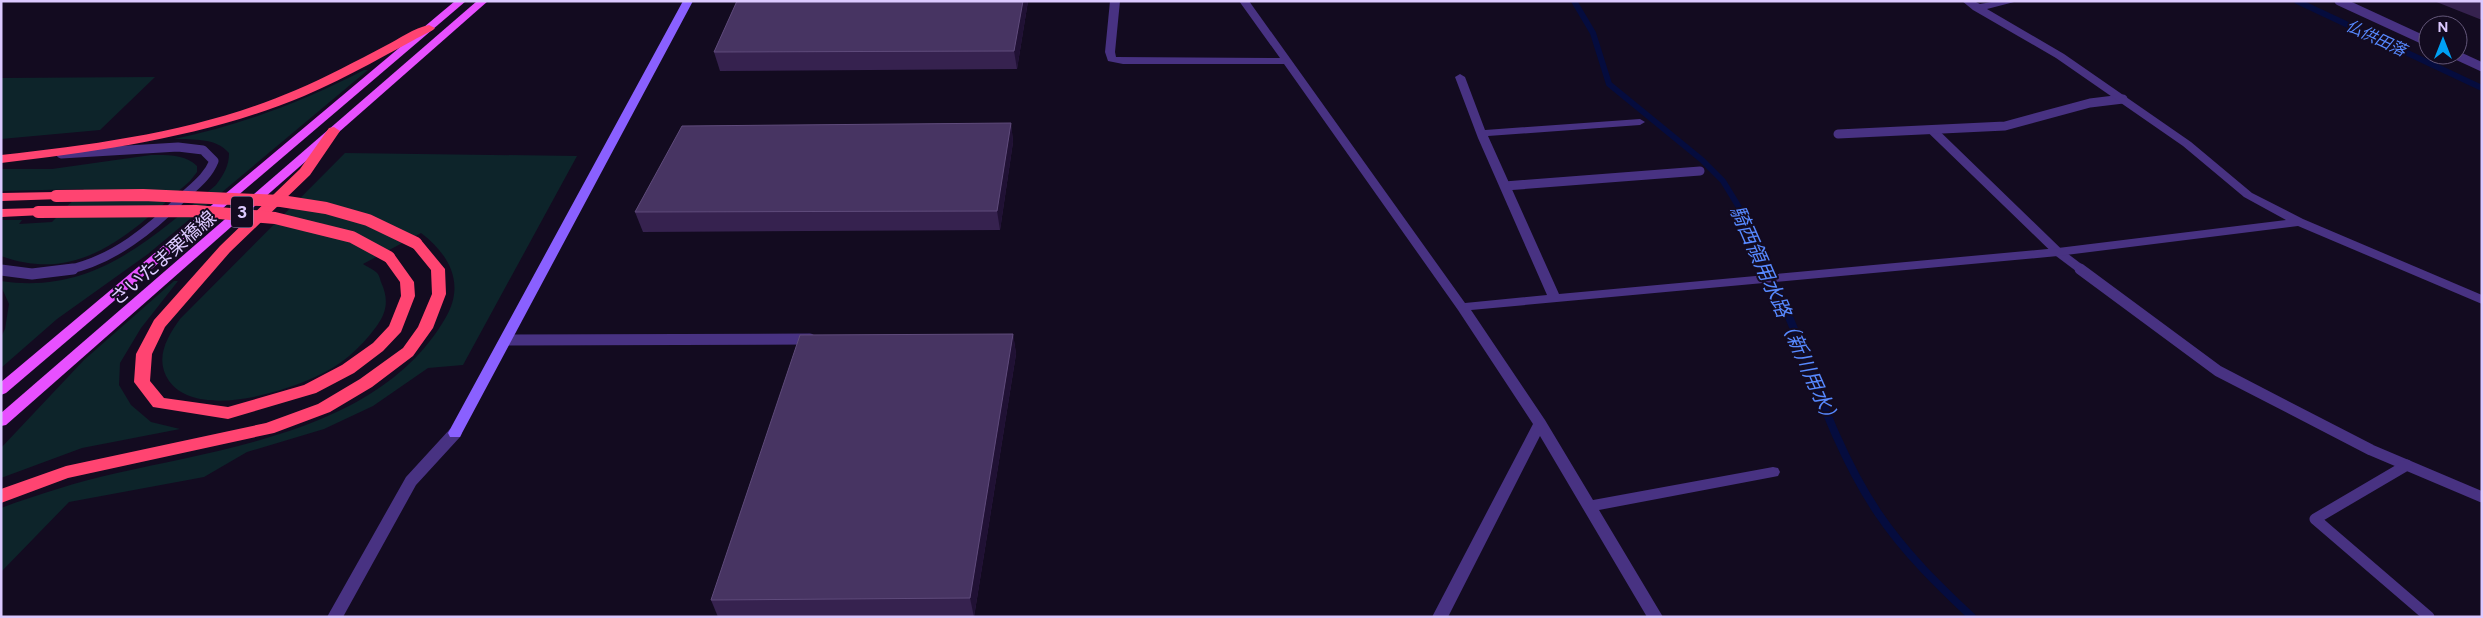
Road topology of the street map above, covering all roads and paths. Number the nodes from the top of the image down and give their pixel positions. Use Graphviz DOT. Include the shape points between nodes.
graph roads {
  1 [pos="461,1"];
  2 [pos="483,1"];
  3 [pos="688,1"];
  4 [pos="1115,1"];
  5 [pos="1244,1"];
  6 [pos="1967,1"];
  7 [pos="2013,1"];
  8 [pos="2339,1"];
  9 [pos="1976,8"];
  10 [pos="429,28"];
  11 [pos="2418,37"];
  12 [pos="1288,61"];
  13 [pos="2468,61"];
  14 [pos="2482,67"];
  15 [pos="1460,77"];
  16 [pos="2123,99"];
  17 [pos="1640,122"];
  18 [pos="334,131"];
  19 [pos="1933,131"];
  20 [pos="1481,133"];
  21 [pos="1838,134"];
  22 [pos="40,155"];
  23 [pos="1,159"];
  24 [pos="1700,171"];
  25 [pos="1504,186"];
  26 [pos="1,197"];
  27 [pos="1,213"];
  28 [pos="2299,222"];
  29 [pos="2058,252"];
  30 [pos="1,270"];
  31 [pos="1555,298"];
  32 [pos="2482,300"];
  33 [pos="1462,307"];
  34 [pos="820,339"];
  35 [pos="506,340"];
  36 [pos="1,390"];
  37 [pos="1,421"];
  38 [pos="1540,424"];
  39 [pos="456,433"];
  40 [pos="2407,465"];
  41 [pos="1773,472"];
  42 [pos="1,496"];
  43 [pos="2482,497"];
  44 [pos="1589,506"];
  45 [pos="335,617"];
  46 [pos="1440,617"];
  47 [pos="1655,617"];
  48 [pos="2428,617"];
  1 -- 10 [label="main road, さいたま栗橋線 / 3"];
  2 -- 18 [label="main road, さいたま栗橋線 / 3"];
  3 -- 35 [label="street"];
  4 -- 12 [label="street" via="1112,59"];
  5 -- 12 [label="street"];
  6 -- 9 [label="street"];
  7 -- 9 [label="street"];
  8 -- 11 [label="lane"];
  9 -- 16 [label="street" via="2060,56"];
  10 -- 22 [label="highway" via="353,69 242,114 156,136"];
  10 -- 36 [label="main road, さいたま栗橋線 / 3"];
  12 -- 33 [label="street"];
  13 -- 14 [label="lane"];
  15 -- 20 [label="street"];
  16 -- 19 [label="lane" via="2090,103 2005,126"];
  16 -- 28 [label="street" via="2187,144 2248,194"];
  17 -- 20 [label="street"];
  18 -- 27 [label="highway, bridge" via="305,172 226,249 159,324 144,354 142,382 159,402 228,413 310,389 348,369 378,347 396,328 408,296 407,282 388,257 354,237 293,222 196,211"];
  18 -- 37 [label="main road, さいたま栗橋線 / 3"];
  19 -- 21 [label="lane"];
  19 -- 29 [label="lane"];
  20 -- 25 [label="street"];
  22 -- 23 [label="highway"];
  22 -- 30 [label="lane" via="178,147 203,150 214,161 210,171 152,228 104,259 56,272 28,274"];
  24 -- 25 [label="lane"];
  25 -- 31 [label="street"];
  26 -- 42 [label="highway, bridge" via="197,196 281,201 326,208 368,220 416,243 438,269 439,294 425,328 408,352 324,408 268,430 66,472"];
  28 -- 29 [label="street"];
  28 -- 32 [label="street"];
  29 -- 31 [label="street"];
  29 -- 40 [label="lane" via="2218,371 2371,450"];
  31 -- 33 [label="street"];
  33 -- 38 [label="street"];
  34 -- 35 [label="lane"];
  35 -- 39 [label="street"];
  38 -- 44 [label="street"];
  38 -- 46 [label="street"];
  39 -- 45 [label="street" via="411,481"];
  40 -- 43 [label="lane"];
  40 -- 48 [label="lane" via="2315,519"];
  41 -- 44 [label="street"];
  44 -- 47 [label="street"];
}
